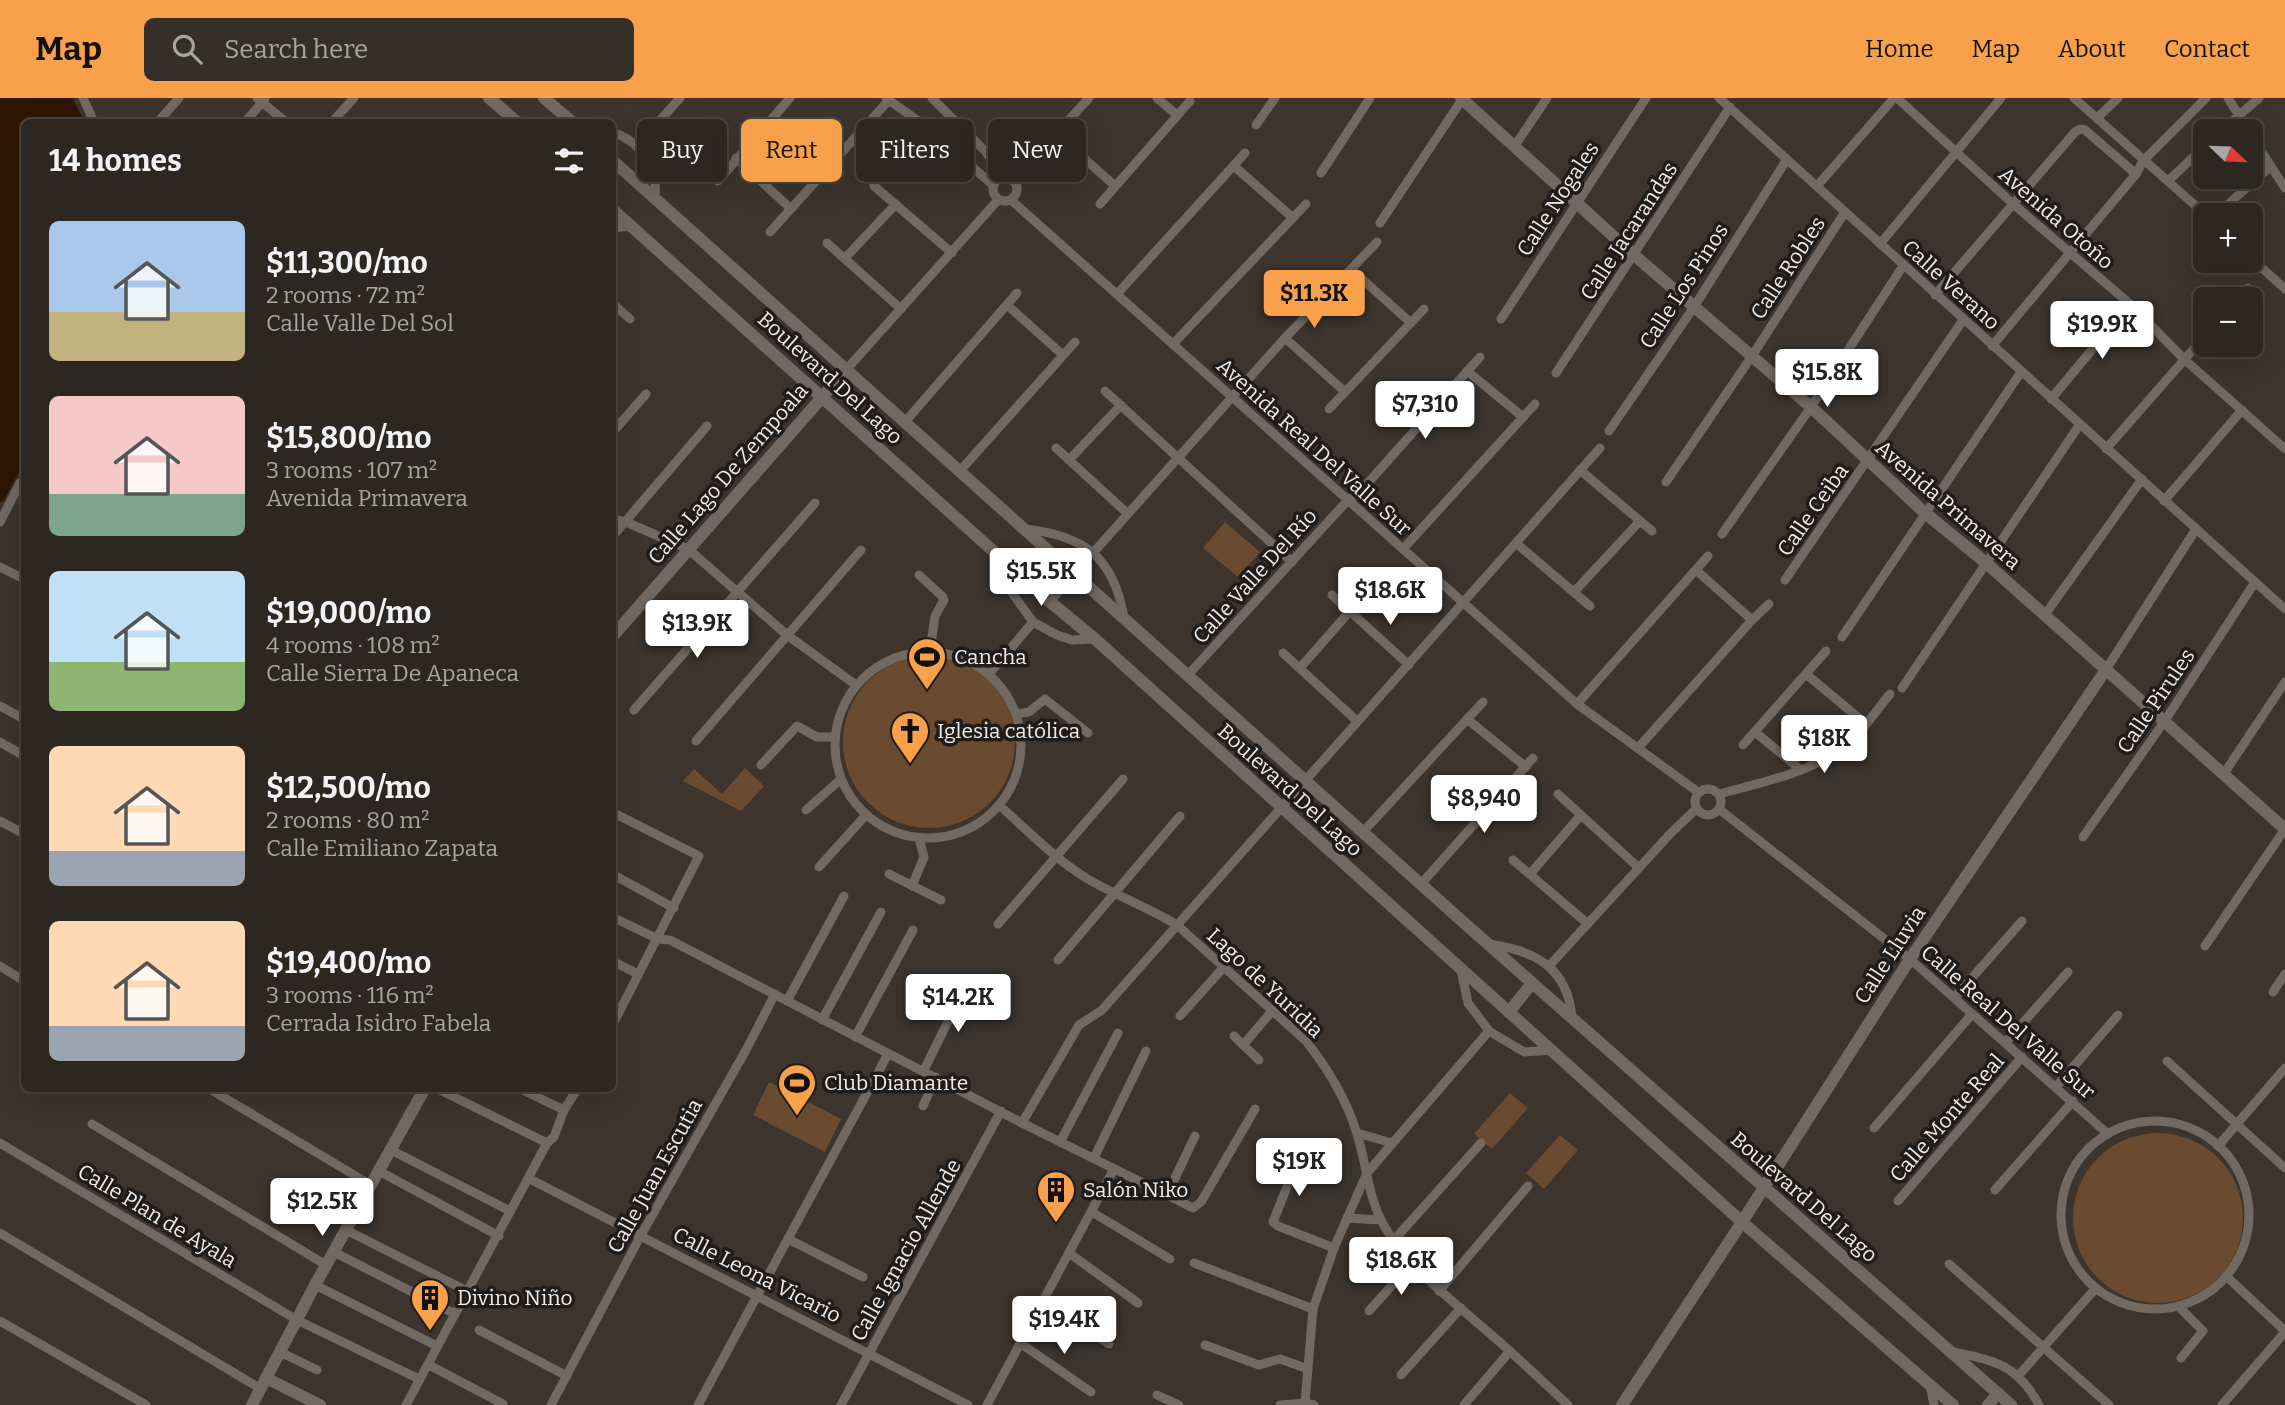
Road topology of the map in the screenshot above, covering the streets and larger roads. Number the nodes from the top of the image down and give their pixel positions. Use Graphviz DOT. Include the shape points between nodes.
graph roads {
  1 [pos="83,98"];
  2 [pos="179,98"];
  3 [pos="354,98"];
  4 [pos="489,98"];
  5 [pos="544,98"];
  6 [pos="680,98"];
  7 [pos="790,98"];
  8 [pos="932,98"];
  9 [pos="1090,98"];
  10 [pos="1157,98"];
  11 [pos="1275,98"];
  12 [pos="1370,98"];
  13 [pos="1462,98"];
  14 [pos="1547,98"];
  15 [pos="1646,98"];
  16 [pos="1719,98"];
  17 [pos="1895,98"];
  18 [pos="2001,98"];
  19 [pos="2074,98"];
  20 [pos="2118,98"];
  21 [pos="2206,98"];
  22 [pos="2228,98"];
  23 [pos="2259,98"];
  24 [pos="262,99"];
  25 [pos="887,99"];
  26 [pos="1190,101"];
  27 [pos="1730,107"];
  28 [pos="1177,115"];
  29 [pos="2238,115"];
  30 [pos="2097,118"];
  31 [pos="93,119"];
  32 [pos="161,119"];
  33 [pos="246,119"];
  34 [pos="283,119"];
  35 [pos="335,119"];
  36 [pos="514,119"];
  37 [pos="568,119"];
  38 [pos="661,119"];
  39 [pos="1070,119"];
  40 [pos="2234,119"];
  41 [pos="2241,119"];
  42 [pos="1256,125"];
  43 [pos="616,134"];
  44 [pos="637,146"];
  45 [pos="1514,147"];
  46 [pos="1955,152"];
  47 [pos="1245,153"];
  48 [pos="2263,153"];
  49 [pos="988,154"];
  50 [pos="2193,157"];
  51 [pos="736,158"];
  52 [pos="1787,159"];
  53 [pos="1086,160"];
  54 [pos="2143,160"];
  55 [pos="616,166"];
  56 [pos="1234,166"];
  57 [pos="2271,166"];
  58 [pos="727,170"];
  59 [pos="1321,173"];
  60 [pos="2136,174"];
  61 [pos="2168,181"];
  62 [pos="656,182"];
  63 [pos="996,182"];
  64 [pos="1012,182"];
  65 [pos="993,185"];
  66 [pos="874,186"];
  67 [pos="1115,186"];
  68 [pos="1817,186"];
  69 [pos="2285,188"];
  70 [pos="655,198"];
  71 [pos="998,200"];
  72 [pos="1011,200"];
  73 [pos="1576,203"];
  74 [pos="2012,203"];
  75 [pos="2193,203"];
  76 [pos="2229,203"];
  77 [pos="896,204"];
  78 [pos="1100,204"];
  79 [pos="1306,204"];
  80 [pos="790,208"];
  81 [pos="1845,212"];
  82 [pos="616,213"];
  83 [pos="1293,218"];
  84 [pos="1380,223"];
  85 [pos="631,226"];
  86 [pos="616,228"];
  87 [pos="770,232"];
  88 [pos="1377,242"];
  89 [pos="827,243"];
  90 [pos="1880,244"];
  91 [pos="951,253"];
  92 [pos="2070,254"];
  93 [pos="1634,255"];
  94 [pos="845,258"];
  95 [pos="1903,265"];
  96 [pos="2263,269"];
  97 [pos="1352,270"];
  98 [pos="2285,289"];
  99 [pos="1017,293"];
  100 [pos="1117,294"];
  101 [pos="1935,295"];
  102 [pos="2130,304"];
  103 [pos="1007,305"];
  104 [pos="1693,306"];
  105 [pos="616,307"];
  106 [pos="901,309"];
  107 [pos="1424,309"];
  108 [pos="630,319"];
  109 [pos="1501,319"];
  110 [pos="1963,320"];
  111 [pos="1411,323"];
  112 [pos="1285,338"];
  113 [pos="1075,342"];
  114 [pos="1173,344"];
  115 [pos="1992,346"];
  116 [pos="2193,349"];
  117 [pos="1063,355"];
  118 [pos="1752,356"];
  119 [pos="1480,357"];
  120 [pos="2184,359"];
  121 [pos="846,370"];
  122 [pos="1467,371"];
  123 [pos="2021,372"];
  124 [pos="1556,373"];
  125 [pos="1105,391"];
  126 [pos="1344,391"];
  127 [pos="646,394"];
  128 [pos="822,397"];
  129 [pos="1231,398"];
  130 [pos="2051,399"];
  131 [pos="1535,404"];
  132 [pos="1121,405"];
  133 [pos="1811,407"];
  134 [pos="1329,409"];
  135 [pos="2242,410"];
  136 [pos="1523,417"];
  137 [pos="904,423"];
  138 [pos="2080,424"];
  139 [pos="707,426"];
  140 [pos="616,428"];
  141 [pos="1609,431"];
  142 [pos="1056,448"];
  143 [pos="1600,448"];
  144 [pos="2106,449"];
  145 [pos="2285,449"];
  146 [pos="1177,456"];
  147 [pos="1069,460"];
  148 [pos="1868,461"];
  149 [pos="1580,470"];
  150 [pos="959,472"];
  151 [pos="2141,479"];
  152 [pos="1666,482"];
  153 [pos="21,485"];
  154 [pos="1348,500"];
  155 [pos="2164,500"];
  156 [pos="815,503"];
  157 [pos="1126,513"];
  158 [pos="1925,513"];
  159 [pos="616,520"];
  160 [pos="1640,521"];
  161 [pos="0,522"];
  162 [pos="626,522"];
  163 [pos="1023,529"];
  164 [pos="2196,529"];
  165 [pos="1652,531"];
  166 [pos="616,533"];
  167 [pos="1723,534"];
  168 [pos="1516,542"];
  169 [pos="688,549"];
  170 [pos="1403,549"];
  171 [pos="861,550"];
  172 [pos="1093,553"];
  173 [pos="1708,556"];
  174 [pos="1003,560"];
  175 [pos="1292,562"];
  176 [pos="1985,562"];
  177 [pos="0,567"];
  178 [pos="1696,570"];
  179 [pos="1072,573"];
  180 [pos="919,575"];
  181 [pos="21,578"];
  182 [pos="1785,580"];
  183 [pos="2255,582"];
  184 [pos="737,591"];
  185 [pos="1574,592"];
  186 [pos="1332,595"];
  187 [pos="1049,601"];
  188 [pos="1464,604"];
  189 [pos="1769,604"];
  190 [pos="1590,606"];
  191 [pos="2285,609"];
  192 [pos="1350,611"];
  193 [pos="2044,616"];
  194 [pos="1124,618"];
  195 [pos="1752,620"];
  196 [pos="1033,622"];
  197 [pos="616,632"];
  198 [pos="787,635"];
  199 [pos="1842,637"];
  200 [pos="1095,639"];
  201 [pos="930,651"];
  202 [pos="1826,651"];
  203 [pos="1283,653"];
  204 [pos="1409,665"];
  205 [pos="1300,668"];
  206 [pos="2105,671"];
  207 [pos="989,674"];
  208 [pos="1806,674"];
  209 [pos="1188,676"];
  210 [pos="2285,682"];
  211 [pos="856,685"];
  212 [pos="1902,688"];
  213 [pos="1891,694"];
  214 [pos="1483,702"];
  215 [pos="1577,704"];
  216 [pos="0,706"];
  217 [pos="634,710"];
  218 [pos="1016,714"];
  219 [pos="21,717"];
  220 [pos="1467,719"];
  221 [pos="1357,721"];
  222 [pos="2164,722"];
  223 [pos="1866,724"];
  224 [pos="1755,732"];
  225 [pos="1088,733"];
  226 [pos="835,737"];
  227 [pos="696,741"];
  228 [pos="0,742"];
  229 [pos="1743,746"];
  230 [pos="1638,748"];
  231 [pos="21,754"];
  232 [pos="1533,758"];
  233 [pos="761,765"];
  234 [pos="1526,766"];
  235 [pos="1801,770"];
  236 [pos="2222,775"];
  237 [pos="841,779"];
  238 [pos="1123,779"];
  239 [pos="1305,780"];
  240 [pos="1698,792"];
  241 [pos="1558,794"];
  242 [pos="1719,794"];
  243 [pos="999,805"];
  244 [pos="1281,808"];
  245 [pos="1696,809"];
  246 [pos="1720,809"];
  247 [pos="806,810"];
  248 [pos="616,814"];
  249 [pos="866,815"];
  250 [pos="1581,815"];
  251 [pos="1180,816"];
  252 [pos="0,821"];
  253 [pos="2285,829"];
  254 [pos="21,832"];
  255 [pos="1363,832"];
  256 [pos="2083,837"];
  257 [pos="919,838"];
  258 [pos="1058,857"];
  259 [pos="1513,860"];
  260 [pos="819,867"];
  261 [pos="1639,868"];
  262 [pos="889,874"];
  263 [pos="1530,874"];
  264 [pos="616,876"];
  265 [pos="1420,884"];
  266 [pos="912,886"];
  267 [pos="1115,893"];
  268 [pos="844,896"];
  269 [pos="941,900"];
  270 [pos="674,908"];
  271 [pos="881,912"];
  272 [pos="616,919"];
  273 [pos="2022,921"];
  274 [pos="998,924"];
  275 [pos="1588,924"];
  276 [pos="1177,925"];
  277 [pos="912,930"];
  278 [pos="658,939"];
  279 [pos="1488,944"];
  280 [pos="2205,946"];
  281 [pos="1910,959"];
  282 [pos="1058,960"];
  283 [pos="616,963"];
  284 [pos="0,966"];
  285 [pos="1549,966"];
  286 [pos="1223,968"];
  287 [pos="1460,969"];
  288 [pos="2068,972"];
  289 [pos="638,974"];
  290 [pos="2285,974"];
  291 [pos="21,979"];
  292 [pos="1532,983"];
  293 [pos="967,985"];
  294 [pos="2273,992"];
  295 [pos="775,994"];
  296 [pos="1955,998"];
  297 [pos="788,1001"];
  298 [pos="616,1007"];
  299 [pos="1273,1010"];
  300 [pos="1509,1012"];
  301 [pos="1972,1014"];
  302 [pos="2118,1015"];
  303 [pos="1180,1016"];
  304 [pos="1572,1018"];
  305 [pos="822,1020"];
  306 [pos="1489,1031"];
  307 [pos="1118,1032"];
  308 [pos="1234,1036"];
  309 [pos="855,1037"];
  310 [pos="2006,1042"];
  311 [pos="1243,1045"];
  312 [pos="1552,1050"];
  313 [pos="1146,1051"];
  314 [pos="888,1054"];
  315 [pos="2022,1057"];
  316 [pos="1259,1060"];
  317 [pos="2167,1061"];
  318 [pos="2285,1068"];
  319 [pos="923,1070"];
  320 [pos="936,1077"];
  321 [pos="2056,1087"];
  322 [pos="215,1092"];
  323 [pos="423,1092"];
  324 [pos="444,1092"];
  325 [pos="527,1092"];
  326 [pos="575,1092"];
  327 [pos="2073,1101"];
  328 [pos="923,1106"];
  329 [pos="1255,1109"];
  330 [pos="564,1110"];
  331 [pos="1001,1111"];
  332 [pos="1023,1123"];
  333 [pos="92,1124"];
  334 [pos="2236,1125"];
  335 [pos="1874,1128"];
  336 [pos="1357,1133"];
  337 [pos="2108,1134"];
  338 [pos="1195,1136"];
  339 [pos="1060,1142"];
  340 [pos="0,1143"];
  341 [pos="547,1143"];
  342 [pos="1392,1143"];
  343 [pos="1481,1143"];
  344 [pos="2218,1146"];
  345 [pos="391,1150"];
  346 [pos="1094,1158"];
  347 [pos="2285,1168"];
  348 [pos="1114,1169"];
  349 [pos="1294,1169"];
  350 [pos="379,1171"];
  351 [pos="1367,1173"];
  352 [pos="530,1179"];
  353 [pos="371,1185"];
  354 [pos="1528,1186"];
  355 [pos="1764,1188"];
  356 [pos="1995,1190"];
  357 [pos="1167,1195"];
  358 [pos="1898,1201"];
  359 [pos="510,1211"];
  360 [pos="1092,1212"];
  361 [pos="1347,1218"];
  362 [pos="1381,1220"];
  363 [pos="1742,1222"];
  364 [pos="346,1230"];
  365 [pos="0,1233"];
  366 [pos="641,1235"];
  367 [pos="499,1236"];
  368 [pos="788,1239"];
  369 [pos="1394,1240"];
  370 [pos="1334,1248"];
  371 [pos="334,1252"];
  372 [pos="1069,1253"];
  373 [pos="1170,1259"];
  374 [pos="1194,1262"];
  375 [pos="1412,1263"];
  376 [pos="1949,1264"];
  377 [pos="326,1265"];
  378 [pos="2226,1276"];
  379 [pos="863,1277"];
  380 [pos="315,1285"];
  381 [pos="2095,1289"];
  382 [pos="467,1291"];
  383 [pos="1439,1291"];
  384 [pos="758,1295"];
  385 [pos="1044,1300"];
  386 [pos="1138,1303"];
  387 [pos="2179,1307"];
  388 [pos="1461,1308"];
  389 [pos="1313,1309"];
  390 [pos="1369,1311"];
  391 [pos="455,1314"];
  392 [pos="296,1320"];
  393 [pos="0,1321"];
  394 [pos="479,1329"];
  395 [pos="2285,1332"];
  396 [pos="1020,1343"];
  397 [pos="1109,1344"];
  398 [pos="1205,1345"];
  399 [pos="438,1346"];
  400 [pos="2043,1348"];
  401 [pos="1510,1351"];
  402 [pos="280,1352"];
  403 [pos="1950,1352"];
  404 [pos="869,1353"];
  405 [pos="2181,1358"];
  406 [pos="429,1365"];
  407 [pos="1308,1369"];
  408 [pos="317,1370"];
  409 [pos="1401,1375"];
  410 [pos="567,1376"];
  411 [pos="2018,1376"];
  412 [pos="419,1379"];
  413 [pos="263,1383"];
  414 [pos="1930,1385"];
  415 [pos="1091,1392"];
  416 [pos="1998,1393"];
  417 [pos="1157,1395"];
  418 [pos="989,1402"];
  419 [pos="1562,1403"];
  420 [pos="503,1404"];
  421 [pos="1310,1404"];
  422 [pos="146,1405"];
  423 [pos="252,1405"];
  424 [pos="320,1405"];
  425 [pos="406,1405"];
  426 [pos="551,1405"];
  427 [pos="698,1405"];
  428 [pos="841,1405"];
  429 [pos="968,1405"];
  430 [pos="1001,1405"];
  431 [pos="1179,1405"];
  432 [pos="1280,1405"];
  433 [pos="1464,1405"];
  434 [pos="1622,1405"];
  435 [pos="1934,1405"];
  436 [pos="1953,1405"];
  437 [pos="1988,1405"];
  438 [pos="2011,1405"];
  439 [pos="2039,1405"];
  440 [pos="2109,1405"];
  441 [pos="2222,1405"];
  1 -- 31 [label="street"];
  2 -- 32 [label="street"];
  3 -- 35 [label="street"];
  4 -- 36 [label="street"];
  5 -- 37 [label="street"];
  6 -- 38 [label="street"];
  7 -- 51 [label="street"];
  8 -- 49 [label="street"];
  9 -- 39 [label="street"];
  10 -- 28 [label="street"];
  11 -- 42 [label="street"];
  12 -- 59 [label="street"];
  13 -- 45 [label="street, Avenida Primavera"];
  13 -- 84 [label="street"];
  14 -- 45 [label="street"];
  15 -- 73 [label="street, Calle Nogales"];
  16 -- 27 [label="street, Calle Verano"];
  17 -- 46 [label="street, Avenida Otoño"];
  17 -- 68 [label="street"];
  18 -- 46 [label="street"];
  19 -- 30 [label="street"];
  20 -- 30 [label="street"];
  21 -- 54 [label="street"];
  22 -- 29 [label="street"];
  23 -- 29 [label="street"];
  24 -- 33 [label="street"];
  24 -- 34 [label="street"];
  25 -- 65 [label="street" via="921,122"];
  25 -- 80 [label="street"];
  26 -- 28 [label="street"];
  27 -- 52 [label="street, Calle Verano"];
  27 -- 93 [label="street, Calle Jacarandas"];
  28 -- 67 [label="street"];
  29 -- 40 [label="street"];
  29 -- 41 [label="street"];
  30 -- 54 [label="street"];
  43 -- 44 [label="street"];
  45 -- 73 [label="street, Avenida Primavera"];
  46 -- 74 [label="street, Avenida Otoño"];
  46 -- 90 [label="street"];
  47 -- 56 [label="street"];
  48 -- 57 [label="street"];
  50 -- 61 [label="street"];
  51 -- 58 [label="street"];
  51 -- 80 [label="street"];
  52 -- 68 [label="street, Calle Verano"];
  52 -- 104 [label="street, Calle Los Pinos"];
  53 -- 67 [label="street"];
  54 -- 60 [label="street"];
  54 -- 61 [label="street"];
  55 -- 70 [label="street, Boulevard Del Lago"];
  56 -- 83 [label="street"];
  56 -- 100 [label="street"];
  57 -- 69 [label="street"];
  57 -- 76 [label="street"];
  60 -- 74 [label="street" via="2080,129"];
  60 -- 92 [label="street"];
  61 -- 75 [label="street"];
  62 -- 70 [label="street"];
  63 -- 65 [label="street"];
  64 -- 72 [label="street" via="1017,187"];
  65 -- 71 [label="street"];
  66 -- 77 [label="street"];
  67 -- 78 [label="street"];
  68 -- 81 [label="street, Calle Verano"];
  70 -- 121 [label="street, Boulevard Del Lago"];
  71 -- 72 [label="street"];
  71 -- 91 [label="street"];
  72 -- 100 [label="street, Avenida Real Del Valle Sur"];
  73 -- 93 [label="street, Avenida Primavera"];
  73 -- 109 [label="street, Calle Nogales"];
  74 -- 92 [label="street, Avenida Otoño"];
  74 -- 101 [label="street"];
  77 -- 91 [label="street"];
  77 -- 94 [label="street"];
  79 -- 83 [label="street"];
  80 -- 87 [label="street"];
  81 -- 90 [label="street, Calle Verano"];
  81 -- 118 [label="street, Calle Robles"];
  82 -- 85 [label="street, Boulevard Del Lago"];
  83 -- 114 [label="street"];
  85 -- 86 [label="street"];
  85 -- 128 [label="street, Boulevard Del Lago"];
  88 -- 97 [label="street"];
  89 -- 94 [label="street"];
  90 -- 95 [label="street, Calle Verano"];
  91 -- 106 [label="street"];
  92 -- 102 [label="street, Avenida Otoño"];
  92 -- 115 [label="street"];
  93 -- 104 [label="street, Avenida Primavera"];
  93 -- 124 [label="street, Calle Jacarandas"];
  94 -- 106 [label="street"];
  95 -- 101 [label="street, Calle Verano"];
  95 -- 133 [label="street"];
  96 -- 98 [label="street"];
  97 -- 111 [label="street"];
  97 -- 112 [label="street"];
  99 -- 103 [label="street"];
  100 -- 114 [label="street, Avenida Real Del Valle Sur"];
  101 -- 110 [label="street, Calle Verano"];
  102 -- 120 [label="street, Avenida Otoño"];
  102 -- 130 [label="street"];
  103 -- 117 [label="street"];
  103 -- 137 [label="street"];
  104 -- 118 [label="street, Avenida Primavera"];
  104 -- 141 [label="street, Calle Los Pinos"];
  105 -- 108 [label="street"];
  106 -- 121 [label="street"];
  107 -- 111 [label="street"];
  110 -- 115 [label="street, Calle Verano"];
  110 -- 148 [label="street, Calle Ceiba"];
  111 -- 126 [label="street"];
  112 -- 126 [label="street"];
  112 -- 129 [label="street"];
  113 -- 117 [label="street"];
  114 -- 129 [label="street, Avenida Real Del Valle Sur"];
  115 -- 123 [label="street, Calle Verano"];
  116 -- 120 [label="street"];
  117 -- 150 [label="street"];
  118 -- 133 [label="street, Avenida Primavera"];
  118 -- 152 [label="street, Calle Robles"];
  119 -- 122 [label="street, Calle Valle Del Río"];
  120 -- 135 [label="street, Avenida Otoño"];
  120 -- 144 [label="street"];
  121 -- 128 [label="street, Calle Lago De Zempoala"];
  121 -- 137 [label="street, Boulevard Del Lago"];
  122 -- 136 [label="street"];
  122 -- 154 [label="street, Calle Valle Del Río"];
  123 -- 130 [label="street, Calle Verano"];
  123 -- 158 [label="street"];
  125 -- 132 [label="street"];
  126 -- 134 [label="street"];
  127 -- 140 [label="street"];
  128 -- 169 [label="street, Calle Lago De Zempoala"];
  128 -- 174 [label="street, Boulevard Del Lago"];
  129 -- 146 [label="street"];
  129 -- 154 [label="street, Avenida Real Del Valle Sur"];
  130 -- 138 [label="street, Calle Verano"];
  131 -- 136 [label="street"];
  132 -- 146 [label="street"];
  132 -- 147 [label="street"];
  133 -- 148 [label="street, Avenida Primavera"];
  133 -- 167 [label="street"];
  135 -- 145 [label="street, Avenida Otoño"];
  135 -- 155 [label="street"];
  136 -- 170 [label="street"];
  137 -- 150 [label="street, Boulevard Del Lago"];
  138 -- 144 [label="street, Calle Verano"];
  138 -- 176 [label="street"];
  139 -- 162 [label="street"];
  142 -- 147 [label="street"];
  143 -- 149 [label="street"];
  144 -- 151 [label="street, Calle Verano"];
  146 -- 157 [label="street"];
  146 -- 175 [label="street"];
  147 -- 157 [label="street"];
  148 -- 158 [label="street, Avenida Primavera"];
  148 -- 182 [label="street, Calle Ceiba"];
  149 -- 160 [label="street"];
  149 -- 168 [label="street"];
  150 -- 163 [label="street, Boulevard Del Lago"];
  151 -- 155 [label="street, Calle Verano"];
  151 -- 193 [label="street"];
  153 -- 161 [label="street"];
  154 -- 170 [label="street, Avenida Real Del Valle Sur"];
  154 -- 175 [label="street, Calle Valle Del Río"];
  155 -- 164 [label="street, Calle Verano"];
  156 -- 184 [label="street"];
  157 -- 172 [label="street"];
  158 -- 176 [label="street, Avenida Primavera"];
  158 -- 199 [label="street"];
  159 -- 162 [label="street"];
  160 -- 165 [label="street"];
  160 -- 185 [label="street"];
  162 -- 166 [label="street"];
  162 -- 169 [label="street"];
  163 -- 172 [label="street" via="1053,532"];
  163 -- 179 [label="street, Boulevard Del Lago"];
  164 -- 183 [label="street, Calle Verano"];
  164 -- 206 [label="street, Calle Lluvia"];
  168 -- 185 [label="street"];
  168 -- 188 [label="street"];
  169 -- 184 [label="street"];
  169 -- 197 [label="street, Calle Lago De Zempoala"];
  170 -- 188 [label="street, Avenida Real Del Valle Sur"];
  171 -- 198 [label="street"];
  172 -- 194 [label="street" via="1120,593"];
  173 -- 178 [label="street"];
  174 -- 187 [label="street, Boulevard Del Lago"];
  174 -- 196 [label="street" via="1010,590"];
  175 -- 209 [label="street, Calle Valle Del Río"];
  176 -- 193 [label="street, Avenida Primavera"];
  176 -- 212 [label="street"];
  177 -- 181 [label="street"];
  178 -- 195 [label="street"];
  178 -- 215 [label="street"];
  179 -- 187 [label="street"];
  179 -- 194 [label="street, Boulevard Del Lago"];
  180 -- 201 [label="street" via="944,600 935,616"];
  183 -- 191 [label="street, Calle Verano"];
  183 -- 222 [label="street, Calle Pirules"];
  184 -- 198 [label="street"];
  184 -- 217 [label="street"];
  185 -- 190 [label="street"];
  186 -- 192 [label="street"];
  187 -- 200 [label="street, Boulevard Del Lago"];
  188 -- 204 [label="street"];
  188 -- 215 [label="street, Avenida Real Del Valle Sur"];
  189 -- 195 [label="street"];
  192 -- 204 [label="street"];
  192 -- 205 [label="street"];
  193 -- 206 [label="street, Avenida Primavera"];
  194 -- 209 [label="street, Boulevard Del Lago"];
  195 -- 230 [label="street"];
  196 -- 200 [label="street" via="1072,640"];
  196 -- 207 [label="street"];
  198 -- 211 [label="street"];
  198 -- 227 [label="street"];
  200 -- 244 [label="street, Boulevard Del Lago"];
  201 -- 207 [label="street" via="951,654"];
  201 -- 211 [label="street" via="890,660"];
  202 -- 208 [label="street"];
  203 -- 205 [label="street"];
  204 -- 221 [label="street"];
  205 -- 221 [label="street"];
  206 -- 222 [label="street, Avenida Primavera"];
  206 -- 281 [label="street, Calle Lluvia"];
  207 -- 218 [label="street"];
  208 -- 223 [label="street"];
  208 -- 224 [label="street"];
  209 -- 239 [label="street, Boulevard Del Lago"];
  210 -- 236 [label="street"];
  211 -- 226 [label="street" via="842,710"];
  213 -- 223 [label="street"];
  214 -- 220 [label="street"];
  215 -- 230 [label="street, Avenida Real Del Valle Sur"];
  216 -- 219 [label="street"];
  218 -- 225 [label="street" via="1029,712 1045,699"];
  218 -- 243 [label="street" via="1021,752 1010,789"];
  220 -- 234 [label="street"];
  220 -- 255 [label="street"];
  221 -- 239 [label="street"];
  222 -- 236 [label="street, Avenida Primavera"];
  222 -- 256 [label="street, Calle Pirules"];
  223 -- 235 [label="street" via="1841,749"];
  224 -- 229 [label="street"];
  224 -- 235 [label="street"];
  226 -- 233 [label="street" via="817,737 797,726"];
  226 -- 237 [label="street"];
  228 -- 231 [label="street"];
  230 -- 240 [label="street, Avenida Real Del Valle Sur"];
  232 -- 234 [label="street"];
  234 -- 265 [label="street"];
  235 -- 242 [label="street"];
  236 -- 253 [label="street, Avenida Primavera"];
  237 -- 247 [label="street"];
  237 -- 249 [label="street"];
  238 -- 258 [label="street"];
  239 -- 244 [label="street"];
  239 -- 255 [label="street, Boulevard Del Lago"];
  240 -- 242 [label="street" via="1709,789"];
  240 -- 245 [label="street"];
  241 -- 250 [label="street"];
  242 -- 246 [label="street"];
  243 -- 257 [label="street" via="963,831"];
  243 -- 258 [label="street, Lago de Yuridia"];
  244 -- 276 [label="street"];
  244 -- 287 [label="street, Boulevard Del Lago"];
  245 -- 246 [label="street" via="1708,816"];
  245 -- 261 [label="street"];
  246 -- 281 [label="street, Calle Real Del Valle Sur"];
  248 -- 270 [label="street" via="699,856"];
  249 -- 257 [label="street" via="891,831"];
  249 -- 260 [label="street"];
  250 -- 261 [label="street"];
  250 -- 263 [label="street"];
  251 -- 267 [label="street"];
  252 -- 254 [label="street"];
  253 -- 280 [label="street"];
  255 -- 265 [label="street, Boulevard Del Lago"];
  257 -- 266 [label="street" via="924,857"];
  258 -- 267 [label="street, Lago de Yuridia"];
  258 -- 274 [label="street"];
  259 -- 263 [label="street"];
  261 -- 275 [label="street"];
  262 -- 266 [label="street"];
  263 -- 275 [label="street"];
  264 -- 270 [label="street"];
  265 -- 279 [label="street, Boulevard Del Lago"];
  266 -- 269 [label="street"];
  267 -- 276 [label="street, Lago de Yuridia"];
  267 -- 282 [label="street"];
  268 -- 297 [label="street"];
  270 -- 278 [label="street"];
  271 -- 305 [label="street"];
  272 -- 278 [label="street"];
  273 -- 296 [label="street"];
  275 -- 285 [label="street"];
  276 -- 286 [label="street, Lago de Yuridia"];
  276 -- 332 [label="street" via="1102,1010 1079,1025"];
  277 -- 309 [label="street"];
  278 -- 289 [label="street"];
  278 -- 295 [label="street" via="670,940"];
  279 -- 285 [label="street, Boulevard Del Lago" via="1534,955"];
  279 -- 292 [label="street, Boulevard Del Lago"];
  281 -- 296 [label="street, Calle Real Del Valle Sur"];
  281 -- 355 [label="street, Calle Lluvia"];
  283 -- 289 [label="street"];
  284 -- 291 [label="street"];
  285 -- 304 [label="street" via="1570,1000"];
  286 -- 299 [label="street, Lago de Yuridia"];
  286 -- 303 [label="street"];
  287 -- 300 [label="street, Boulevard Del Lago"];
  287 -- 306 [label="street" via="1468,1003"];
  288 -- 310 [label="street"];
  289 -- 298 [label="street"];
  290 -- 294 [label="street"];
  292 -- 300 [label="street"];
  292 -- 304 [label="street, Boulevard Del Lago"];
  293 -- 319 [label="street"];
  295 -- 297 [label="street"];
  295 -- 366 [label="street, Calle Juan Escutia"];
  296 -- 301 [label="street, Calle Real Del Valle Sur"];
  297 -- 305 [label="street"];
  299 -- 311 [label="street"];
  299 -- 336 [label="street, Lago de Yuridia" via="1323,1063"];
  300 -- 312 [label="street, Boulevard Del Lago"];
  301 -- 310 [label="street, Calle Real Del Valle Sur"];
  301 -- 335 [label="street"];
  302 -- 321 [label="street"];
  304 -- 355 [label="street, Boulevard Del Lago"];
  305 -- 309 [label="street"];
  306 -- 312 [label="street" via="1524,1052"];
  306 -- 342 [label="street"];
  307 -- 339 [label="street"];
  308 -- 311 [label="street"];
  309 -- 314 [label="street"];
  310 -- 315 [label="street, Calle Real Del Valle Sur"];
  311 -- 316 [label="street"];
  312 -- 363 [label="street, Boulevard Del Lago"];
  313 -- 346 [label="street"];
  314 -- 319 [label="street"];
  314 -- 368 [label="street"];
  315 -- 321 [label="street, Calle Real Del Valle Sur"];
  315 -- 358 [label="street, Calle Monte Real"];
  317 -- 334 [label="street"];
  318 -- 334 [label="street"];
  319 -- 320 [label="street"];
  320 -- 328 [label="street"];
  320 -- 331 [label="street"];
  321 -- 327 [label="street, Calle Real Del Valle Sur"];
  322 -- 353 [label="street"];
  323 -- 345 [label="street"];
  324 -- 341 [label="street"];
  325 -- 330 [label="street"];
  326 -- 330 [label="street"];
  327 -- 337 [label="street, Calle Real Del Valle Sur"];
  327 -- 356 [label="street"];
  329 -- 357 [label="street" via="1197,1207"];
  330 -- 341 [label="street"];
  331 -- 332 [label="street"];
  331 -- 404 [label="street, Calle Ignacio Allende"];
  332 -- 339 [label="street"];
  333 -- 377 [label="street"];
  334 -- 344 [label="street"];
  334 -- 347 [label="street"];
  336 -- 342 [label="street"];
  336 -- 351 [label="street, Lago de Yuridia"];
  337 -- 344 [label="street" via="2145,1122 2165,1122 2202,1134"];
  337 -- 381 [label="street" via="2075,1165 2061,1208 2068,1253"];
  338 -- 357 [label="street"];
  339 -- 346 [label="street"];
  340 -- 392 [label="street, Calle Plan de Ayala"];
  341 -- 352 [label="street"];
  342 -- 351 [label="street"];
  343 -- 369 [label="street"];
  344 -- 378 [label="street" via="2234,1164 2248,1209 2247,1233"];
  345 -- 350 [label="street"];
  345 -- 359 [label="street"];
  346 -- 348 [label="street"];
  348 -- 357 [label="street"];
  348 -- 360 [label="street"];
  349 -- 370 [label="street" via="1273,1222"];
  350 -- 353 [label="street"];
  350 -- 367 [label="street"];
  351 -- 361 [label="street"];
  351 -- 362 [label="street, Lago de Yuridia"];
  352 -- 359 [label="street"];
  352 -- 366 [label="street, Calle Leona Vicario"];
  353 -- 364 [label="street"];
  354 -- 383 [label="street"];
  355 -- 363 [label="street, Calle Lluvia"];
  355 -- 403 [label="street, Boulevard Del Lago"];
  359 -- 367 [label="street"];
  360 -- 372 [label="street"];
  360 -- 373 [label="street"];
  361 -- 362 [label="street"];
  361 -- 370 [label="street"];
  362 -- 369 [label="street, Lago de Yuridia"];
  363 -- 414 [label="street, Boulevard Del Lago"];
  363 -- 434 [label="street, Calle Lluvia"];
  364 -- 371 [label="street"];
  364 -- 382 [label="street"];
  365 -- 413 [label="street"];
  366 -- 384 [label="street, Calle Leona Vicario"];
  366 -- 410 [label="street, Calle Juan Escutia"];
  367 -- 382 [label="street"];
  368 -- 379 [label="street"];
  368 -- 384 [label="street"];
  369 -- 375 [label="street, Lago de Yuridia"];
  370 -- 389 [label="street"];
  371 -- 377 [label="street"];
  371 -- 391 [label="street"];
  372 -- 385 [label="street"];
  372 -- 386 [label="street"];
  374 -- 389 [label="street"];
  375 -- 383 [label="street, Lago de Yuridia"];
  375 -- 390 [label="street"];
  376 -- 400 [label="street"];
  377 -- 380 [label="street"];
  378 -- 387 [label="street" via="2205,1295"];
  378 -- 395 [label="street"];
  380 -- 392 [label="street"];
  380 -- 399 [label="street"];
  381 -- 387 [label="street" via="2130,1306 2150,1310"];
  381 -- 400 [label="street"];
  382 -- 391 [label="street"];
  383 -- 388 [label="street, Lago de Yuridia"];
  384 -- 404 [label="street, Calle Leona Vicario"];
  384 -- 427 [label="street"];
  385 -- 396 [label="street"];
  385 -- 397 [label="street"];
  387 -- 405 [label="street" via="2203,1331"];
  388 -- 401 [label="street, Lago de Yuridia"];
  388 -- 409 [label="street"];
  389 -- 407 [label="street"];
  391 -- 399 [label="street"];
  392 -- 402 [label="street"];
  392 -- 412 [label="street, Calle Plan de Ayala"];
  393 -- 422 [label="street"];
  394 -- 410 [label="street"];
  395 -- 441 [label="street"];
  396 -- 415 [label="street"];
  396 -- 418 [label="street"];
  398 -- 407 [label="street" via="1259,1365 1280,1359"];
  399 -- 406 [label="street"];
  400 -- 411 [label="street"];
  400 -- 440 [label="street"];
  401 -- 419 [label="street, Lago de Yuridia"];
  401 -- 433 [label="street"];
  402 -- 408 [label="street"];
  402 -- 413 [label="street"];
  403 -- 411 [label="street" via="1994,1360"];
  403 -- 416 [label="street, Boulevard Del Lago"];
  404 -- 428 [label="street, Calle Ignacio Allende"];
  404 -- 429 [label="street, Calle Leona Vicario"];
  406 -- 412 [label="street"];
  406 -- 420 [label="street"];
  407 -- 421 [label="street"];
  410 -- 426 [label="street, Calle Juan Escutia"];
  411 -- 439 [label="street"];
  412 -- 425 [label="street"];
  413 -- 423 [label="street"];
  413 -- 424 [label="street"];
  414 -- 435 [label="street"];
  414 -- 436 [label="street, Boulevard Del Lago"];
  416 -- 437 [label="street"];
  416 -- 438 [label="street, Boulevard Del Lago"];
  417 -- 431 [label="street"];
  418 -- 430 [label="street"];
  421 -- 432 [label="street"];
}
